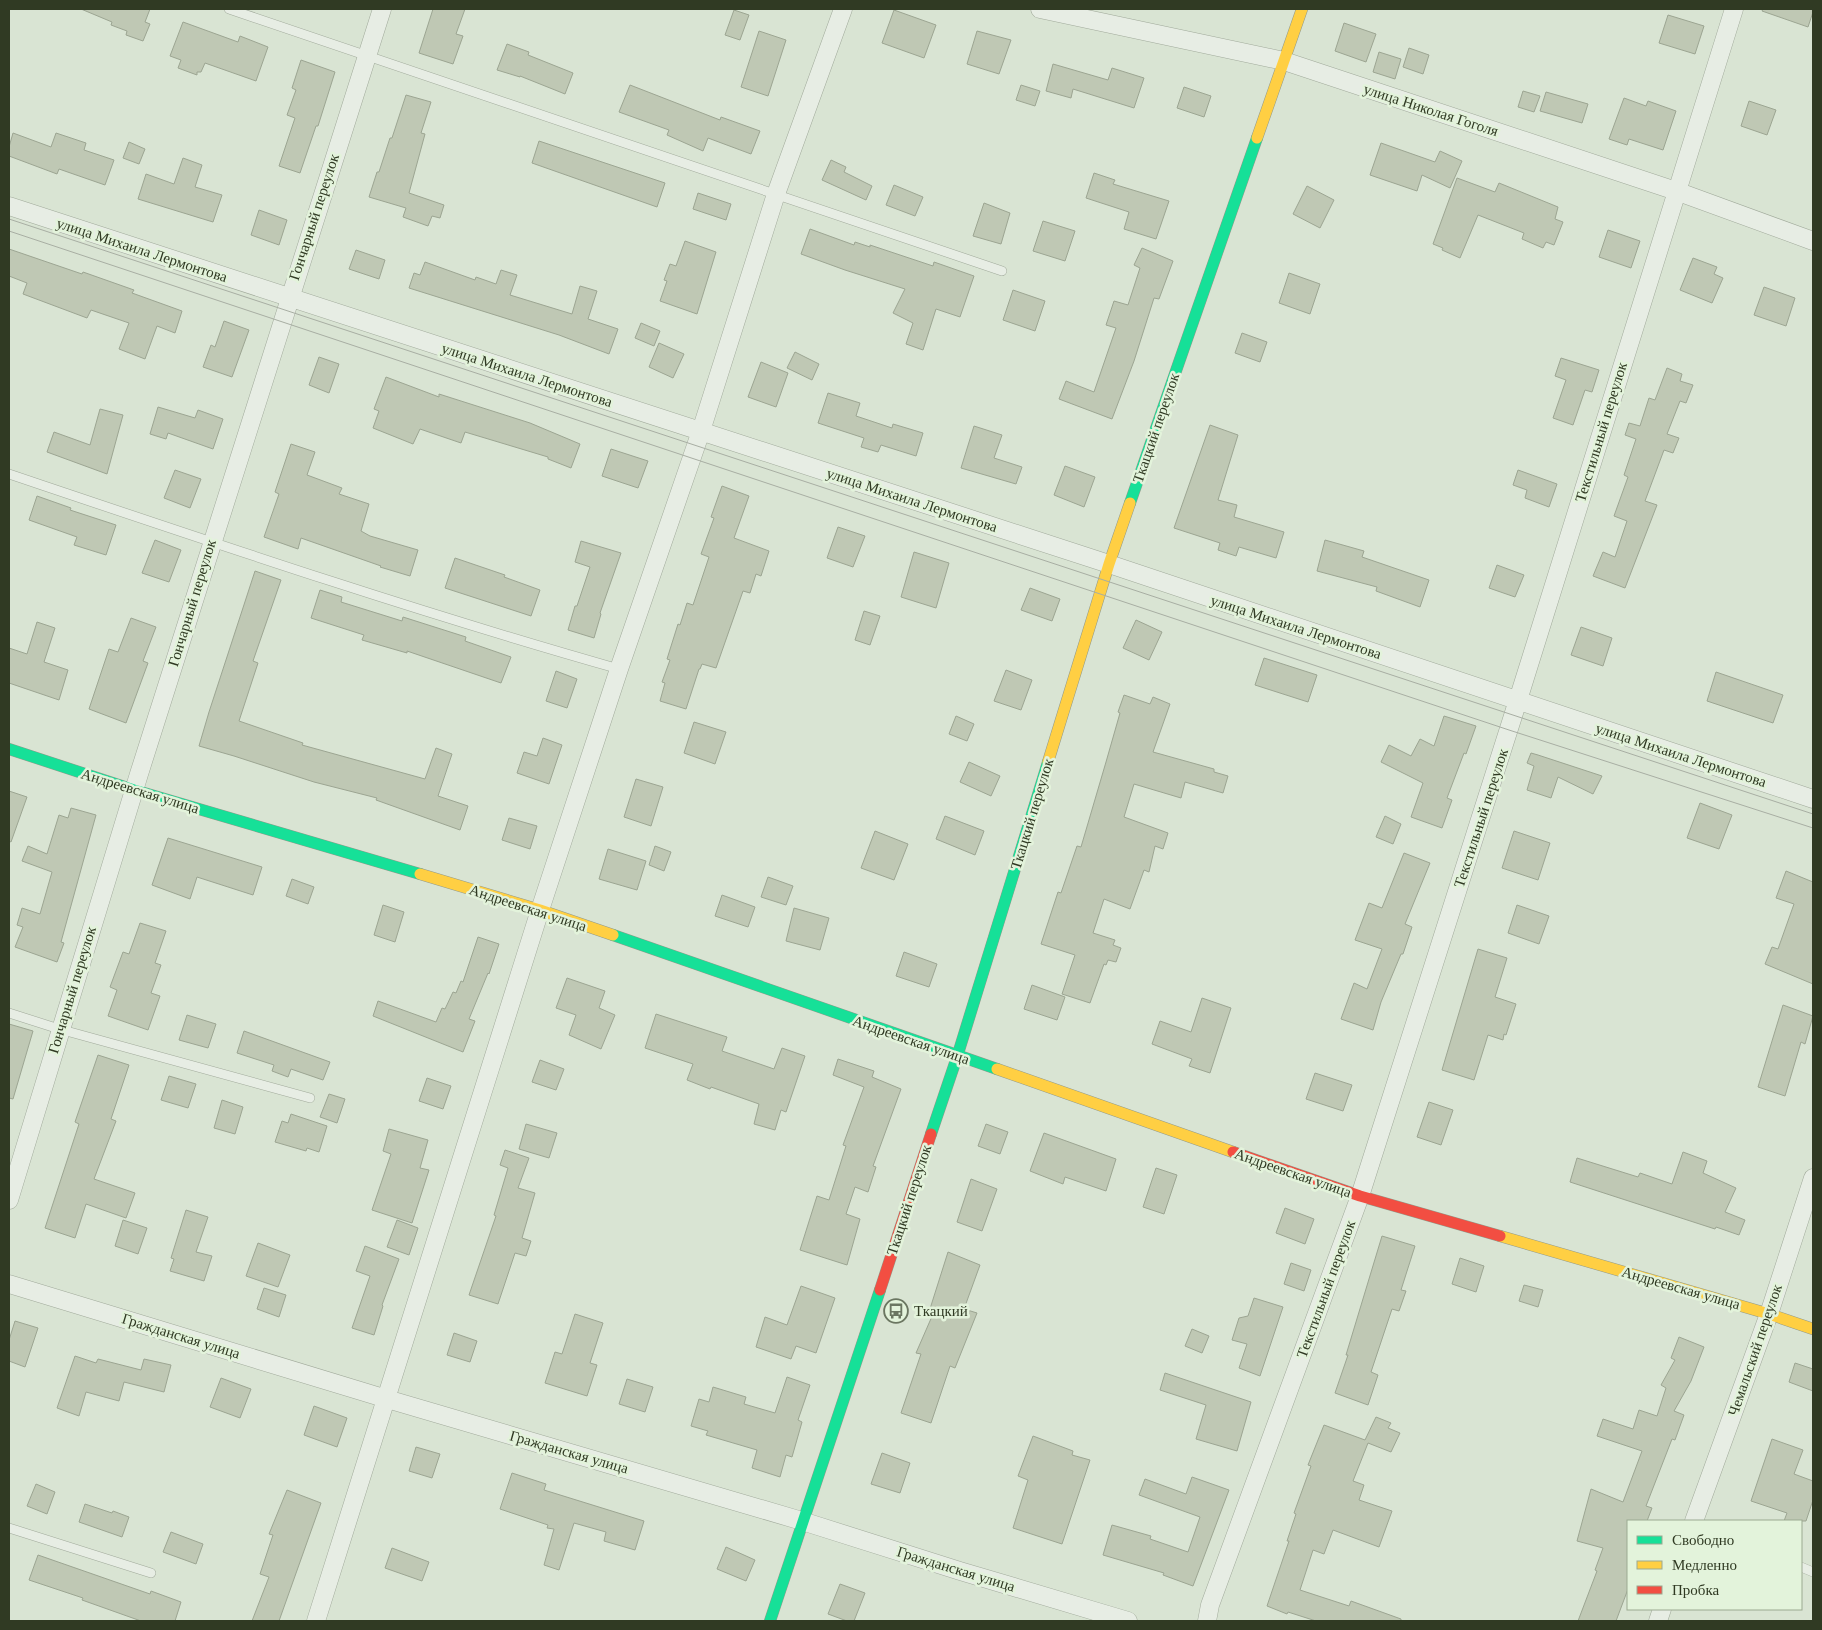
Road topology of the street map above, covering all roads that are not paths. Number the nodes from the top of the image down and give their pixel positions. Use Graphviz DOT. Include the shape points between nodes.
graph roads {
  1 [pos="229,9"];
  2 [pos="382,9"];
  3 [pos="842,9"];
  4 [pos="1040,9"];
  5 [pos="1302,9"];
  6 [pos="1734,9"];
  7 [pos="367,55"];
  8 [pos="1284,61"];
  9 [pos="1676,191"];
  10 [pos="776,194"];
  11 [pos="9,206"];
  12 [pos="1813,241"];
  13 [pos="1002,271"];
  14 [pos="287,297"];
  15 [pos="701,431"];
  16 [pos="9,474"];
  17 [pos="211,542"];
  18 [pos="1109,564"];
  19 [pos="619,669"];
  20 [pos="1518,701"];
  21 [pos="9,749"];
  22 [pos="134,790"];
  23 [pos="1813,799"];
  24 [pos="540,910"];
  25 [pos="9,1013"];
  26 [pos="59,1029"];
  27 [pos="957,1056"];
  28 [pos="310,1098"];
  29 [pos="1813,1178"];
  30 [pos="1360,1196"];
  31 [pos="9,1200"];
  32 [pos="9,1284"];
  33 [pos="1769,1314"];
  34 [pos="1813,1329"];
  35 [pos="387,1399"];
  36 [pos="802,1520"];
  37 [pos="1694,1520"];
  38 [pos="9,1528"];
  39 [pos="151,1573"];
  40 [pos="316,1621"];
  41 [pos="770,1621"];
  42 [pos="1128,1621"];
  43 [pos="1207,1621"];
  1 -- 7 [label="lane"];
  2 -- 7 [label="street, Гончарный переулок"];
  3 -- 10 [label="street"];
  4 -- 8 [label="street, улица Николая Гоголя"];
  5 -- 8 [label="street, Ткацкий переулок"];
  6 -- 9 [label="street, Текстильный переулок"];
  7 -- 10 [label="lane"];
  7 -- 14 [label="street, Гончарный переулок"];
  8 -- 9 [label="street, улица Николая Гоголя"];
  8 -- 18 [label="street, Ткацкий переулок"];
  9 -- 12 [label="street, улица Николая Гоголя"];
  9 -- 20 [label="street, Текстильный переулок"];
  10 -- 13 [label="lane"];
  10 -- 15 [label="street"];
  11 -- 14 [label="street, улица Михаила Лермонтова"];
  14 -- 15 [label="street, улица Михаила Лермонтова"];
  14 -- 17 [label="street, Гончарный переулок"];
  15 -- 18 [label="street, улица Михаила Лермонтова"];
  15 -- 19 [label="street"];
  16 -- 17 [label="lane"];
  17 -- 19 [label="lane"];
  17 -- 22 [label="street, Гончарный переулок"];
  18 -- 20 [label="street, улица Михаила Лермонтова"];
  18 -- 27 [label="street, Ткацкий переулок"];
  19 -- 24 [label="street"];
  20 -- 23 [label="street, улица Михаила Лермонтова"];
  20 -- 30 [label="street, Текстильный переулок"];
  21 -- 22 [label="street, Андреевская улица"];
  22 -- 24 [label="street, Андреевская улица"];
  22 -- 26 [label="street, Гончарный переулок"];
  24 -- 27 [label="street, Андреевская улица"];
  24 -- 35 [label="street"];
  25 -- 26 [label="lane"];
  26 -- 28 [label="lane"];
  26 -- 31 [label="street, Гончарный переулок"];
  27 -- 30 [label="street, Андреевская улица"];
  27 -- 36 [label="street, Ткацкий переулок"];
  29 -- 33 [label="street, Чемальский переулок"];
  30 -- 33 [label="street, Андреевская улица"];
  30 -- 43 [label="street, Текстильный переулок" via="1210,1605"];
  32 -- 35 [label="street, Гражданская улица"];
  33 -- 34 [label="street, Андреевская улица"];
  33 -- 37 [label="street, Чемальский переулок"];
  35 -- 36 [label="street, Гражданская улица"];
  35 -- 40 [label="street"];
  36 -- 41 [label="street, Ткацкий переулок"];
  36 -- 42 [label="street, Гражданская улица"];
  38 -- 39 [label="lane"];
}
